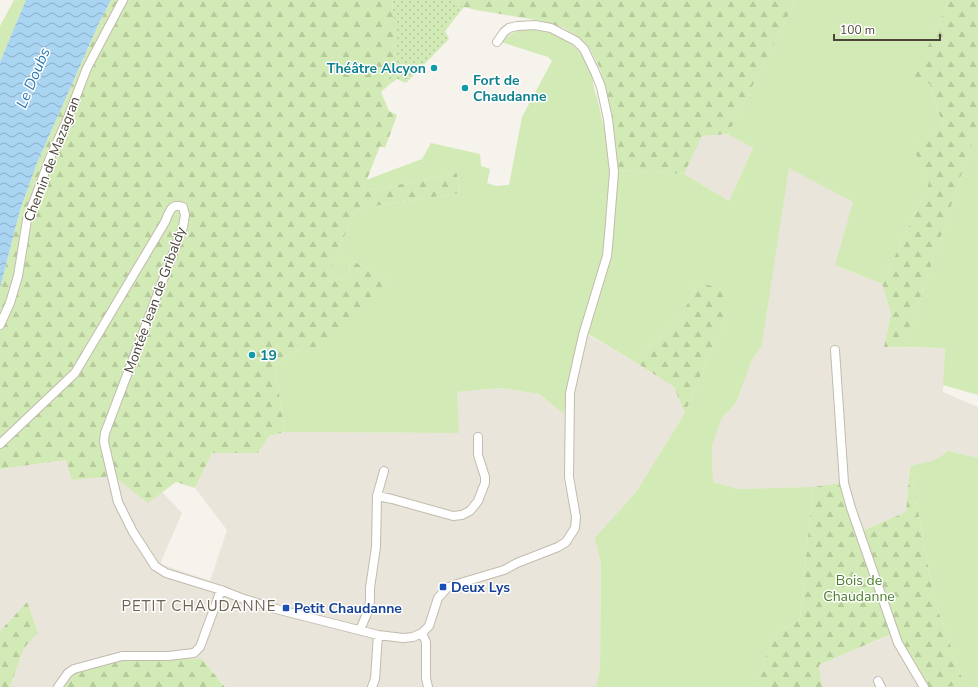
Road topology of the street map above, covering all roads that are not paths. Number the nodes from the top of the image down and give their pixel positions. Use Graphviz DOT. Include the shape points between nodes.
graph roads {
  1 [pos="123,0"];
  2 [pos="497,42"];
  3 [pos="0,324"];
  4 [pos="835,350"];
  5 [pos="478,437"];
  6 [pos="0,444"];
  7 [pos="384,471"];
  8 [pos="377,496"];
  9 [pos="222,590"];
  10 [pos="360,630"];
  11 [pos="422,633"];
  12 [pos="378,635"];
  13 [pos="58,687"];
  14 [pos="372,687"];
  15 [pos="428,687"];
  16 [pos="924,687"];
  1 -- 3 [label="street, Chemin de Mazagran" via="87,68 50,158 27,220 18,276"];
  2 -- 11 [label="street" via="509,28 535,24 551,28 576,41 584,49 595,72 608,119 614,172 607,256 583,336 570,392 569,477 576,517 575,528 566,542 558,547 504,570 447,588 438,598 429,626"];
  4 -- 16 [label="street" via="844,483 898,642"];
  5 -- 8 [label="street" via="478,455 485,483 478,501 470,511 453,516"];
  6 -- 9 [label="street, Montée Jean de Gribaldy" via="75,373 166,222 171,209 174,205 183,207 183,227 105,433 104,442 118,502 133,532 155,566 166,573"];
  7 -- 8 [label="street"];
  8 -- 10 [label="street" via="376,547 370,601"];
  9 -- 10 [label="street" via="276,609"];
  9 -- 13 [label="street" via="197,651 168,656 122,656 74,669"];
  10 -- 12 [label="street"];
  11 -- 12 [label="street" via="403,638"];
  11 -- 15 [label="street" via="426,642"];
  12 -- 14 [label="street" via="375,679"];
}
